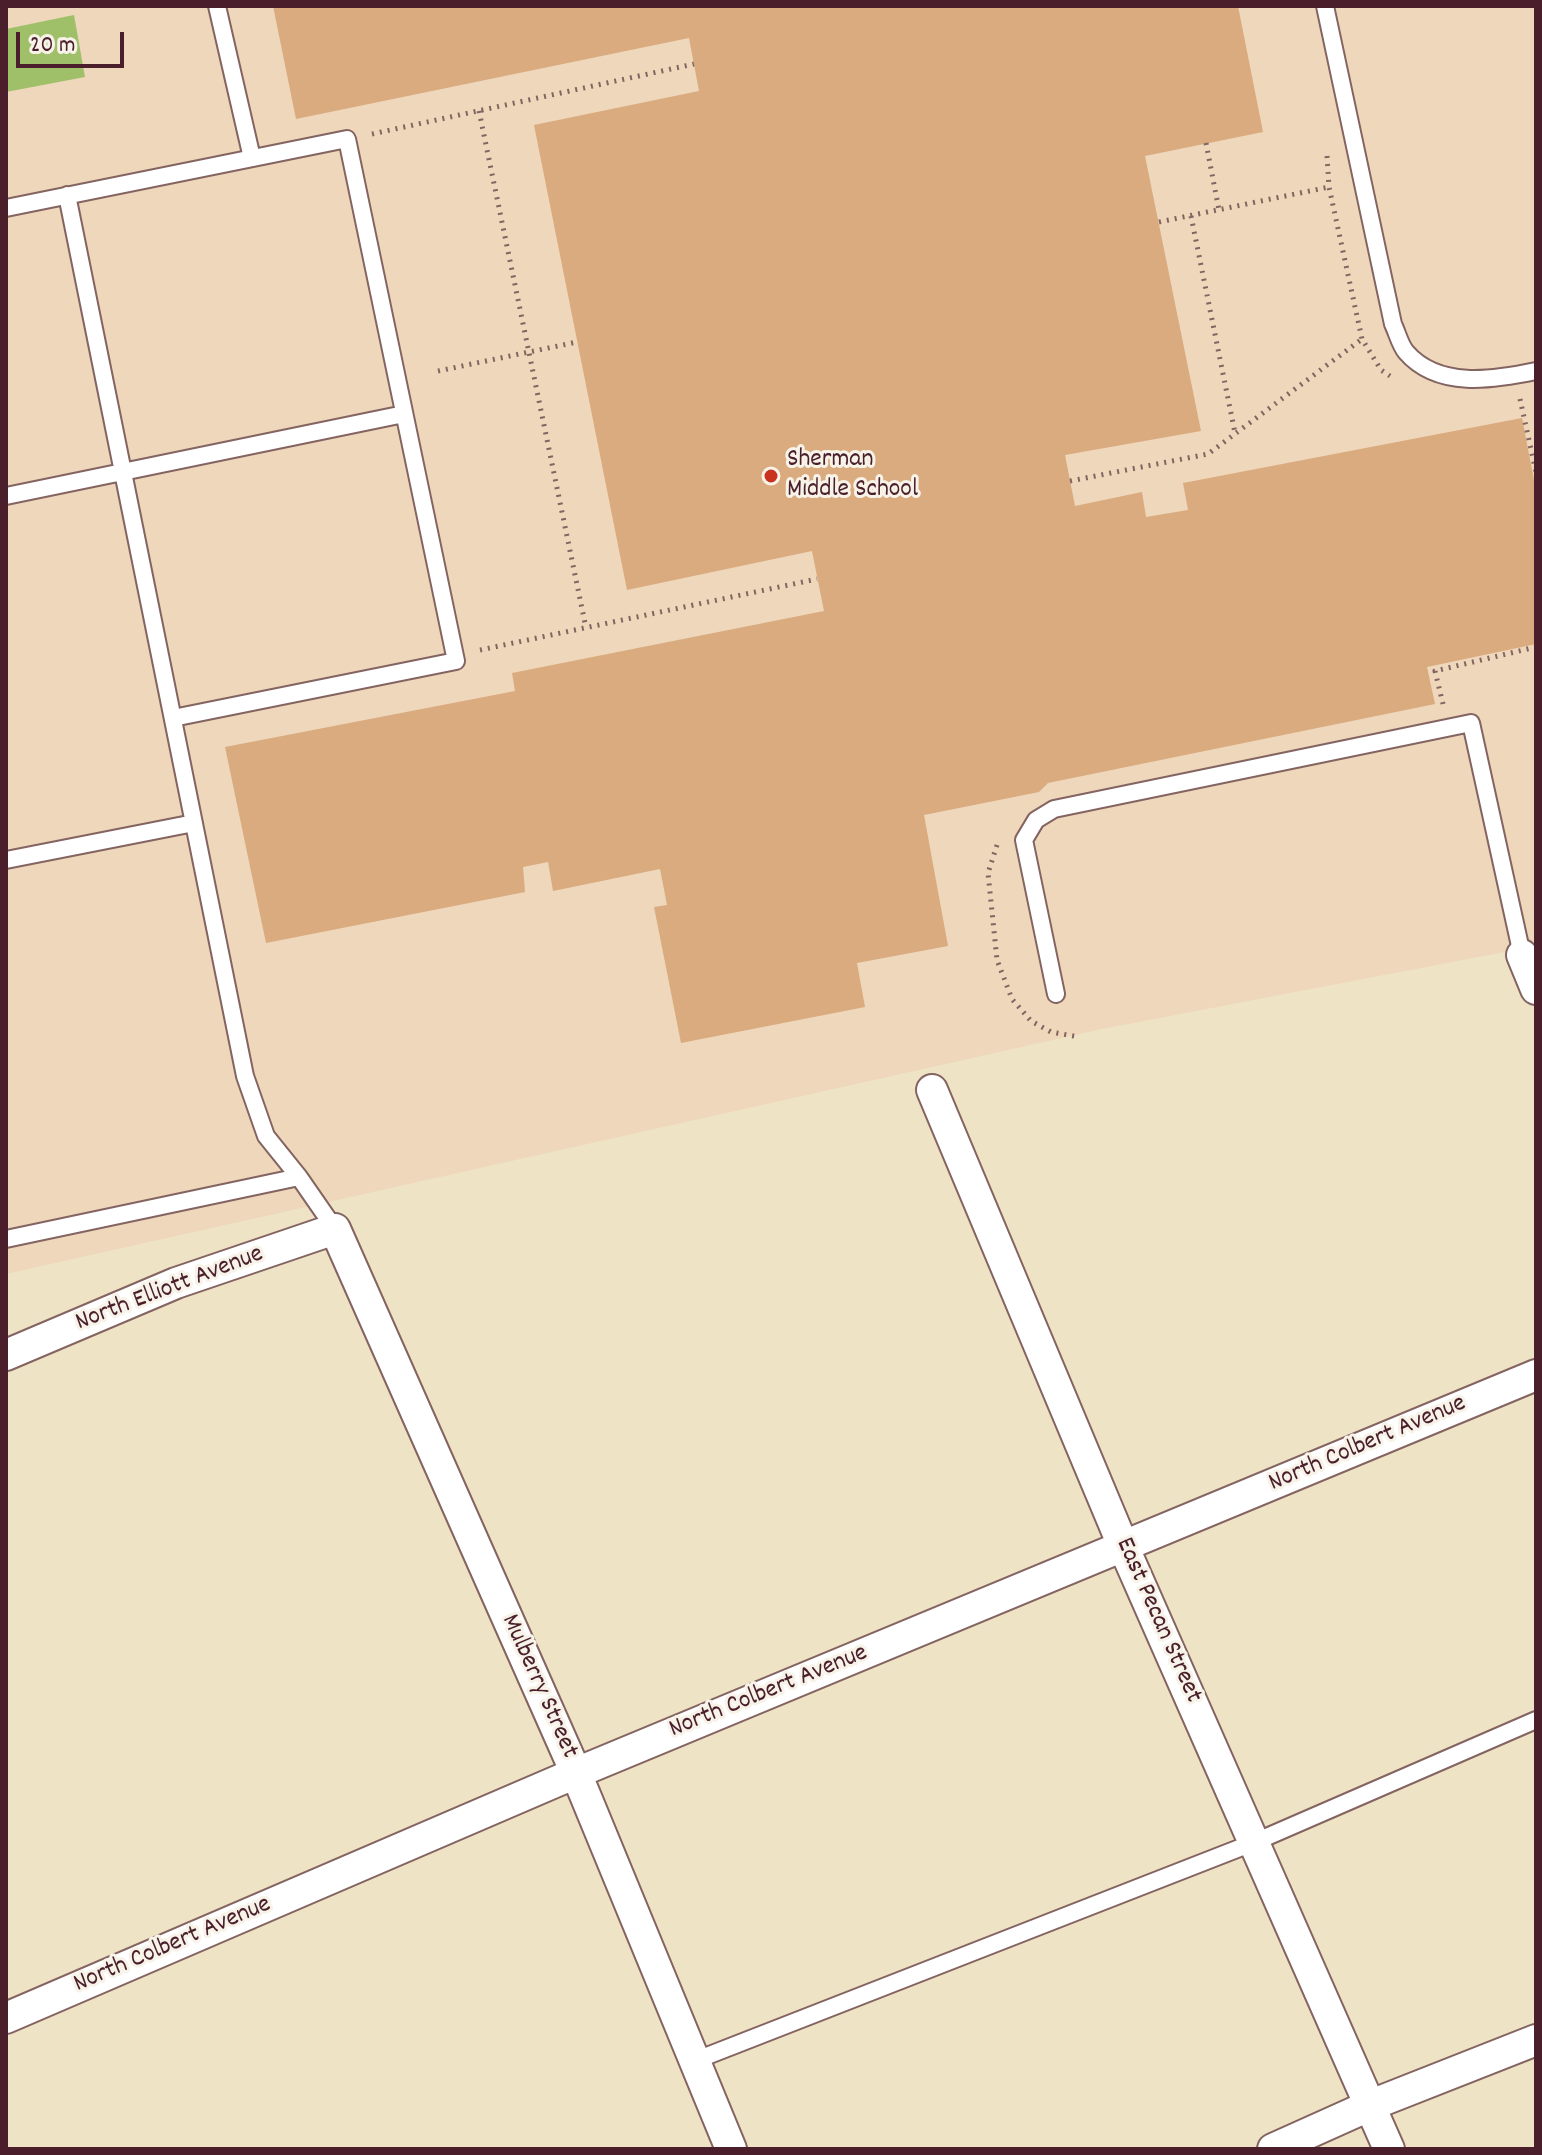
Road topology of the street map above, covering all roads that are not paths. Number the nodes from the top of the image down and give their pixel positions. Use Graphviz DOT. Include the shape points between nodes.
graph roads {
  1 [pos="217,6"];
  2 [pos="1325,6"];
  3 [pos="252,158"];
  4 [pos="67,195"];
  5 [pos="6,208"];
  6 [pos="1536,371"];
  7 [pos="404,414"];
  8 [pos="123,472"];
  9 [pos="6,496"];
  10 [pos="173,718"];
  11 [pos="194,823"];
  12 [pos="6,860"];
  13 [pos="1522,955"];
  14 [pos="1536,989"];
  15 [pos="1056,994"];
  16 [pos="932,1090"];
  17 [pos="299,1177"];
  18 [pos="335,1229"];
  19 [pos="6,1239"];
  20 [pos="6,1355"];
  21 [pos="1536,1375"];
  22 [pos="1124,1548"];
  23 [pos="1536,1720"];
  24 [pos="576,1773"];
  25 [pos="1255,1842"];
  26 [pos="6,2018"];
  27 [pos="1536,2040"];
  28 [pos="694,2061"];
  29 [pos="1371,2105"];
  30 [pos="731,2149"];
  31 [pos="1273,2149"];
  32 [pos="1389,2149"];
  1 -- 3 [label="lane"];
  2 -- 6 [label="lane" via="1393,324 1405,351 1447,377 1480,379"];
  3 -- 4 [label="lane"];
  3 -- 7 [label="lane" via="347,139"];
  4 -- 5 [label="lane"];
  4 -- 8 [label="lane"];
  7 -- 8 [label="lane"];
  7 -- 10 [label="lane" via="456,661"];
  8 -- 9 [label="lane"];
  8 -- 10 [label="lane"];
  10 -- 11 [label="lane"];
  11 -- 12 [label="lane"];
  11 -- 17 [label="lane" via="245,1076 266,1136"];
  13 -- 14 [label="street"];
  13 -- 15 [label="lane" via="1471,723 1054,809 1036,820 1024,840"];
  16 -- 22 [label="street, East Pecan Street"];
  17 -- 18 [label="lane"];
  17 -- 19 [label="lane"];
  18 -- 20 [label="street, North Elliott Avenue" via="176,1283"];
  18 -- 24 [label="street, Mulberry Street"];
  21 -- 22 [label="street, North Colbert Avenue"];
  22 -- 24 [label="street, North Colbert Avenue"];
  22 -- 25 [label="street, East Pecan Street"];
  23 -- 25 [label="lane"];
  24 -- 26 [label="street, North Colbert Avenue"];
  24 -- 28 [label="street, Mulberry Street"];
  25 -- 28 [label="lane"];
  25 -- 29 [label="street, East Pecan Street"];
  27 -- 29 [label="street"];
  28 -- 30 [label="street, Mulberry Street"];
  29 -- 31 [label="street"];
  29 -- 32 [label="street, East Pecan Street"];
}
